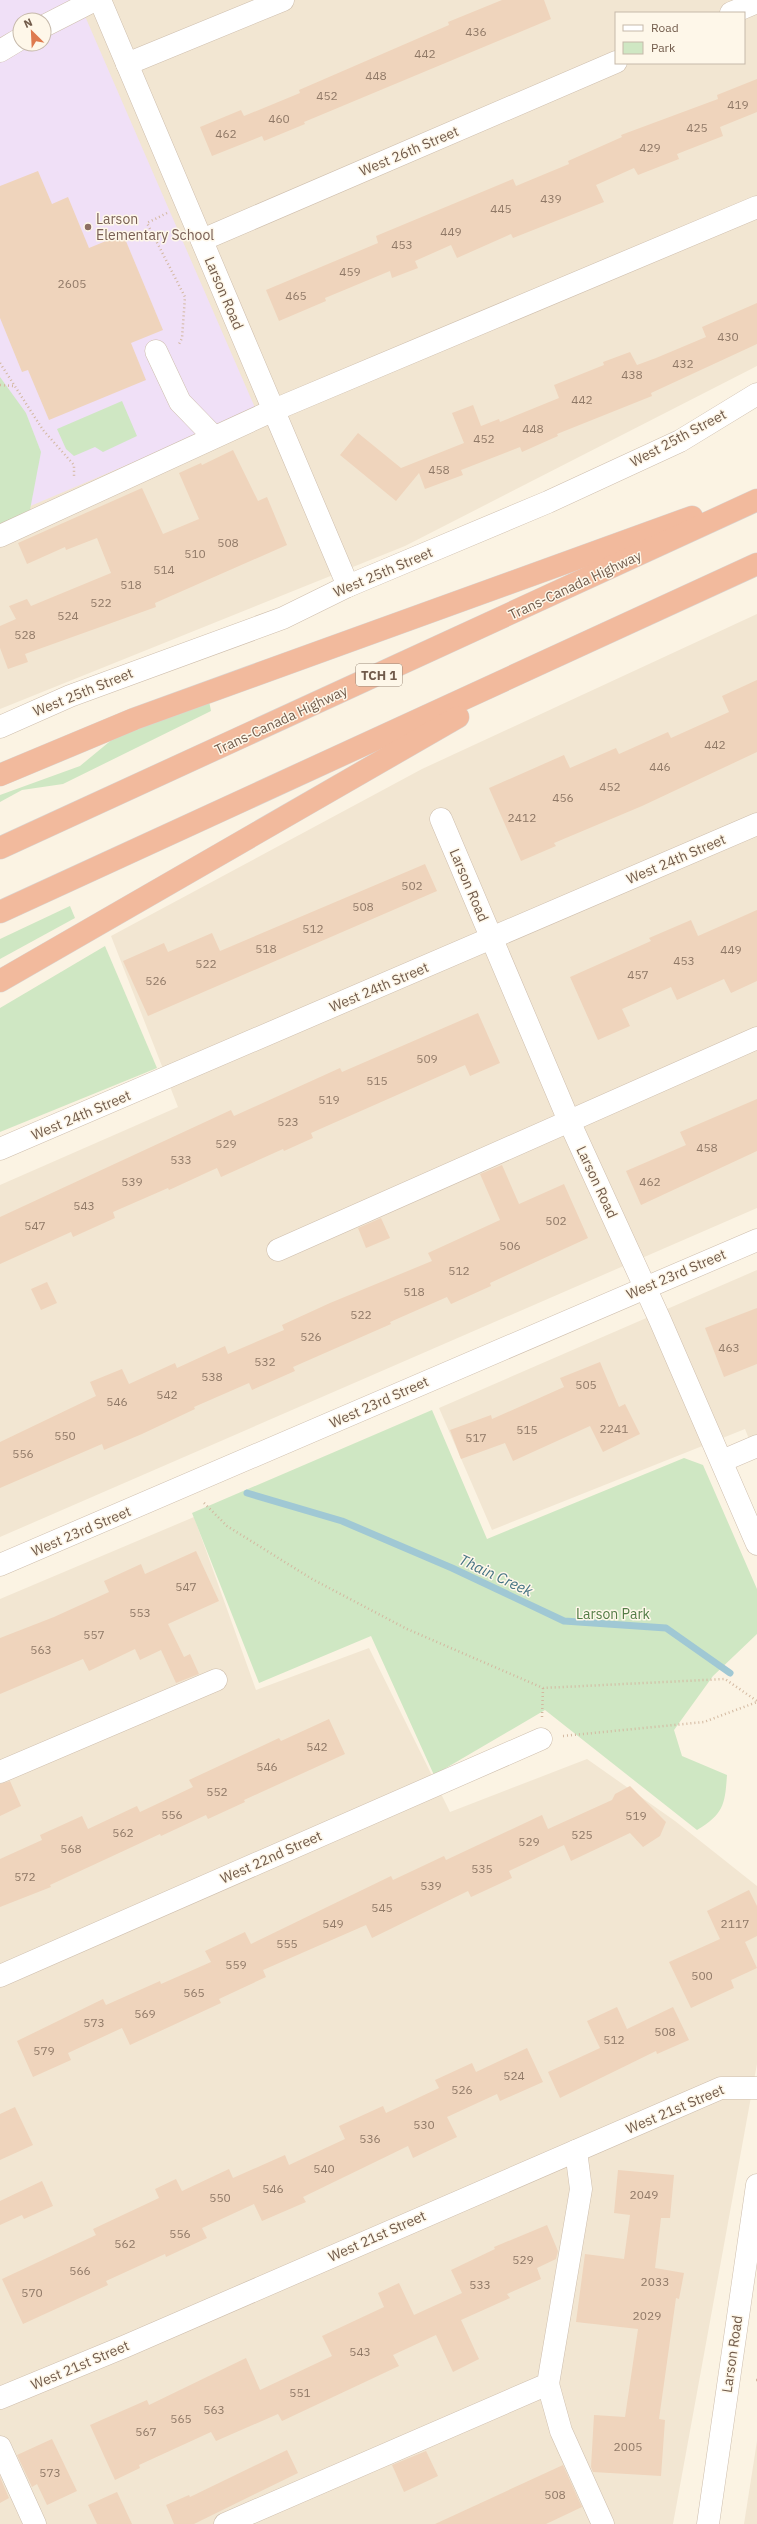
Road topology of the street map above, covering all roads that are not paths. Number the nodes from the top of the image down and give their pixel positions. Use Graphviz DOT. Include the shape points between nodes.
graph roads {
  1 [pos="95,0"];
  2 [pos="100,0"];
  3 [pos="283,0"];
  4 [pos="757,2"];
  5 [pos="733,12"];
  6 [pos="52,22"];
  7 [pos="12,44"];
  8 [pos="0,51"];
  9 [pos="615,62"];
  10 [pos="127,64"];
  11 [pos="757,207"];
  12 [pos="202,240"];
  13 [pos="156,351"];
  14 [pos="757,394"];
  15 [pos="274,410"];
  16 [pos="214,437"];
  17 [pos="757,494"];
  18 [pos="757,500"];
  19 [pos="0,536"];
  20 [pos="757,564"];
  21 [pos="348,586"];
  22 [pos="584,645"];
  23 [pos="0,727"];
  24 [pos="0,775"];
  25 [pos="441,820"];
  26 [pos="757,824"];
  27 [pos="0,848"];
  28 [pos="0,912"];
  29 [pos="492,938"];
  30 [pos="0,981"];
  31 [pos="757,1038"];
  32 [pos="569,1121"];
  33 [pos="0,1149"];
  34 [pos="757,1240"];
  35 [pos="278,1250"];
  36 [pos="645,1287"];
  37 [pos="757,1446"];
  38 [pos="722,1461"];
  39 [pos="757,1544"];
  40 [pos="0,1565"];
  41 [pos="216,1680"];
  42 [pos="541,1739"];
  43 [pos="0,1772"];
  44 [pos="0,1976"];
  45 [pos="757,2088"];
  46 [pos="576,2151"];
  47 [pos="757,2185"];
  48 [pos="548,2384"];
  49 [pos="0,2398"];
  50 [pos="0,2447"];
  51 [pos="35,2524"];
  52 [pos="225,2524"];
  53 [pos="602,2524"];
  54 [pos="708,2524"];
  1 -- 6 [label="street"];
  2 -- 10 [label="street, Larson Road"];
  3 -- 10 [label="street"];
  4 -- 5 [label="street"];
  7 -- 8 [label="street"];
  9 -- 12 [label="street, West 26th Street"];
  10 -- 12 [label="street, Larson Road"];
  11 -- 15 [label="street"];
  12 -- 15 [label="street, Larson Road"];
  13 -- 16 [label="street" via="180,402"];
  14 -- 21 [label="street, West 25th Street" via="680,440 638,460 548,502"];
  15 -- 16 [label="street"];
  15 -- 21 [label="street, Larson Road"];
  16 -- 19 [label="street"];
  17 -- 24 [label="highway" via="141,716"];
  18 -- 27 [label="highway, Trans-Canada Highway / TCH 1"];
  20 -- 22 [label="highway"];
  21 -- 23 [label="street, West 25th Street" via="283,618 70,696"];
  22 -- 28 [label="highway"];
  22 -- 30 [label="highway" via="279,818"];
  25 -- 29 [label="street, Larson Road"];
  26 -- 29 [label="street, West 24th Street"];
  29 -- 32 [label="street, Larson Road"];
  29 -- 33 [label="street, West 24th Street"];
  31 -- 32 [label="street"];
  32 -- 35 [label="street"];
  32 -- 36 [label="street, Larson Road"];
  34 -- 36 [label="street, West 23rd Street"];
  36 -- 38 [label="street, Larson Road"];
  36 -- 40 [label="street, West 23rd Street"];
  37 -- 38 [label="street"];
  38 -- 39 [label="street, Larson Road"];
  41 -- 43 [label="street"];
  42 -- 44 [label="street, West 22nd Street"];
  45 -- 46 [label="street, West 21st Street" via="721,2088"];
  46 -- 48 [label="street" via="581,2189"];
  46 -- 49 [label="street, West 21st Street"];
  47 -- 54 [label="street, Larson Road"];
  48 -- 52 [label="street"];
  48 -- 53 [label="street" via="561,2431"];
  50 -- 51 [label="street"];
}
